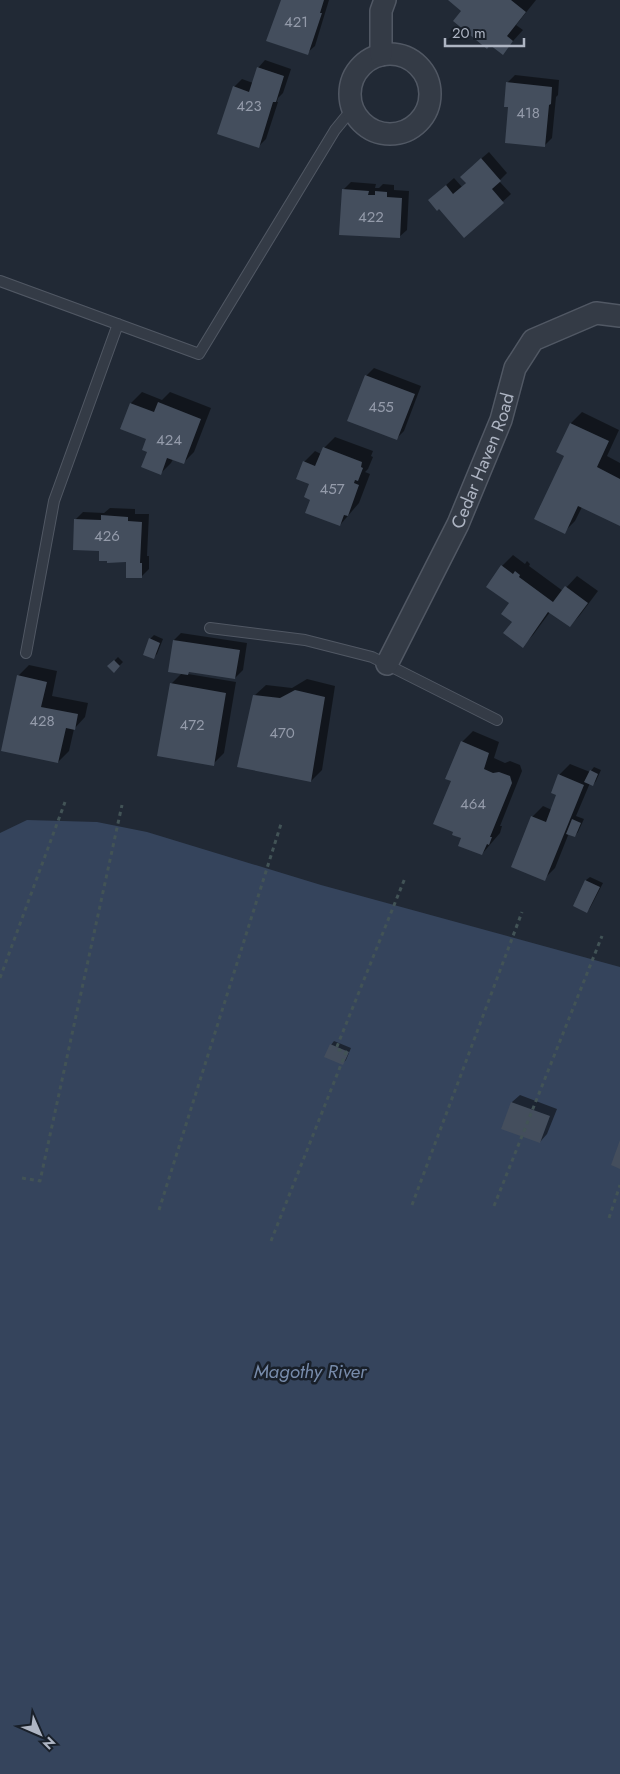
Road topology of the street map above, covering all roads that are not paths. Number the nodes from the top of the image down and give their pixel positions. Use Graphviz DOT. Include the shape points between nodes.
graph roads {
  1 [pos="385,0"];
  2 [pos="381,55"];
  3 [pos="352,108"];
  4 [pos="0,281"];
  5 [pos="620,316"];
  6 [pos="118,324"];
  7 [pos="210,628"];
  8 [pos="26,653"];
  9 [pos="387,664"];
  10 [pos="497,720"];
  1 -- 2 [label="street" via="381,11"];
  2 -- 3 [label="street" via="368,60 352,82"];
  2 -- 3 [label="street" via="407,57 418,64 430,88 426,113 407,131 381,134 369,129"];
  3 -- 6 [label="lane" via="334,130 199,354"];
  4 -- 6 [label="lane"];
  5 -- 9 [label="street, Cedar Haven Road" via="596,313 533,340 515,368 501,420 458,524"];
  6 -- 8 [label="lane" via="54,502"];
  7 -- 9 [label="lane" via="305,640 372,657"];
  9 -- 10 [label="lane"];
}
